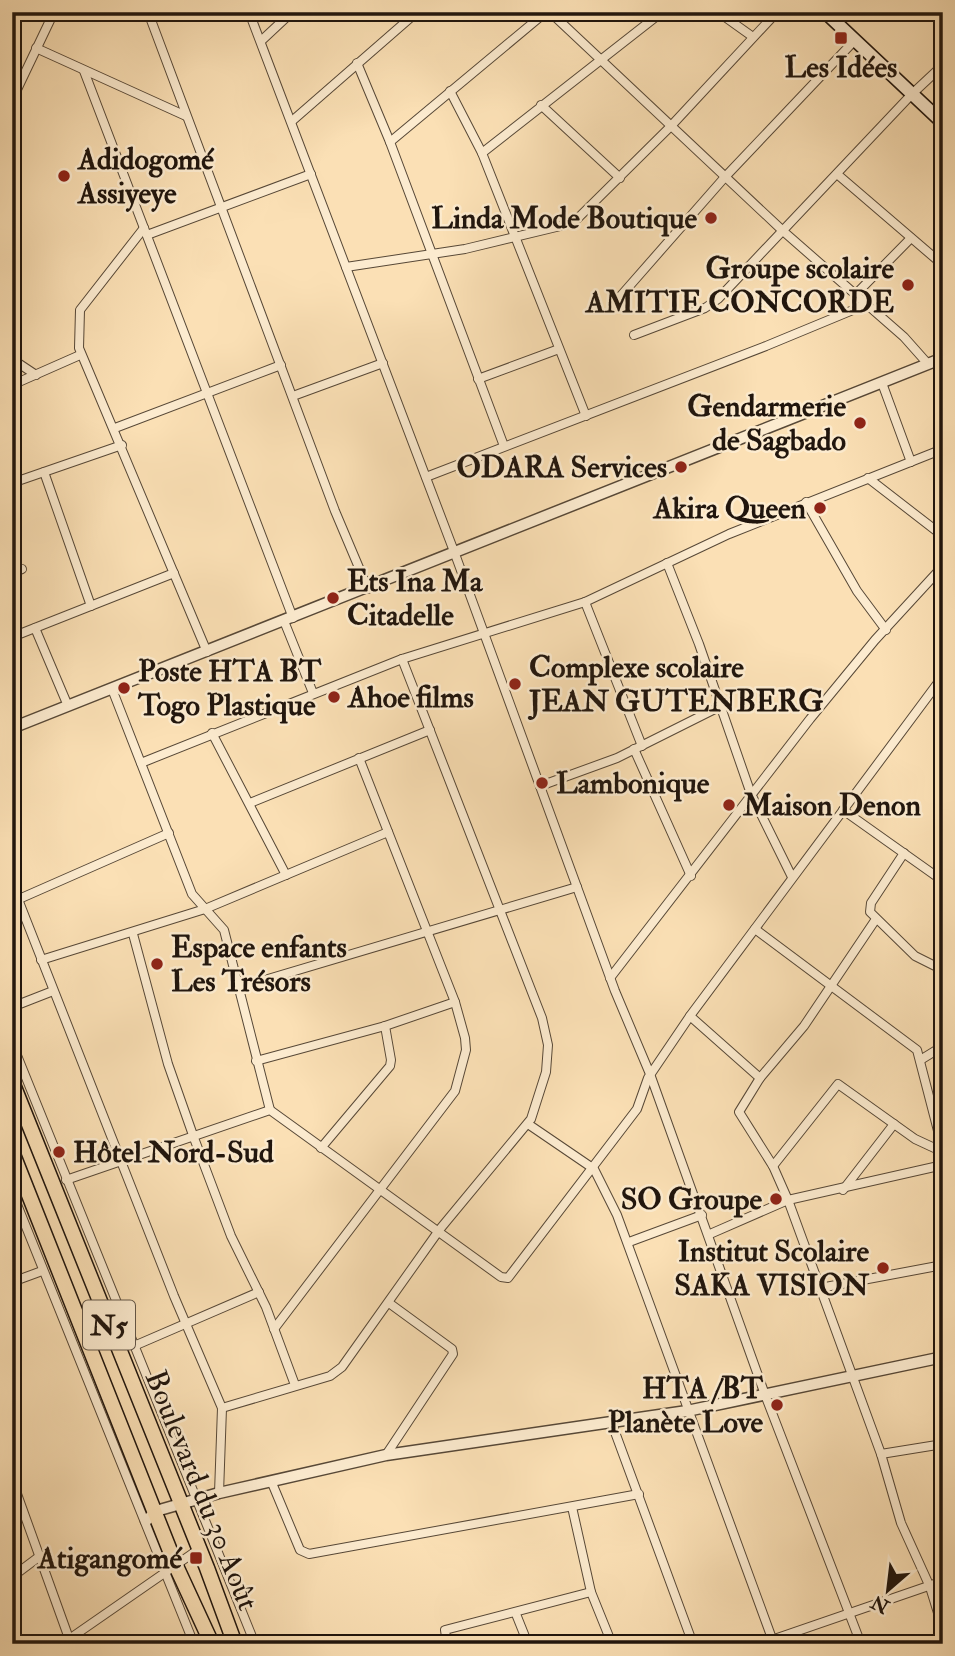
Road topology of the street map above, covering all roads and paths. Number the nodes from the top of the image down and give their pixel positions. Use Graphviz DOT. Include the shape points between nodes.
graph roads {
  1 [pos="54,12"];
  2 [pos="148,12"];
  3 [pos="249,12"];
  4 [pos="292,12"];
  5 [pos="417,12"];
  6 [pos="548,12"];
  7 [pos="662,12"];
  8 [pos="718,12"];
  9 [pos="777,12"];
  10 [pos="825,12"];
  11 [pos="753,37"];
  12 [pos="855,40"];
  13 [pos="261,41"];
  14 [pos="36,48"];
  15 [pos="600,59"];
  16 [pos="356,63"];
  17 [pos="943,65"];
  18 [pos="84,71"];
  19 [pos="12,79"];
  20 [pos="22,84"];
  21 [pos="450,91"];
  22 [pos="912,94"];
  23 [pos="12,100"];
  24 [pos="541,106"];
  25 [pos="186,116"];
  26 [pos="292,121"];
  27 [pos="943,123"];
  28 [pos="671,126"];
  29 [pos="390,142"];
  30 [pos="482,153"];
  31 [pos="311,174"];
  32 [pos="837,174"];
  33 [pos="725,177"];
  34 [pos="620,178"];
  35 [pos="221,208"];
  36 [pos="783,231"];
  37 [pos="145,232"];
  38 [pos="515,237"];
  39 [pos="911,238"];
  40 [pos="432,255"];
  41 [pos="943,265"];
  42 [pos="346,267"];
  43 [pos="855,295"];
  44 [pos="618,299"];
  45 [pos="865,304"];
  46 [pos="634,335"];
  47 [pos="559,349"];
  48 [pos="80,355"];
  49 [pos="943,358"];
  50 [pos="12,359"];
  51 [pos="383,363"];
  52 [pos="928,364"];
  53 [pos="281,365"];
  54 [pos="36,375"];
  55 [pos="478,379"];
  56 [pos="882,383"];
  57 [pos="12,385"];
  58 [pos="206,391"];
  59 [pos="293,396"];
  60 [pos="586,415"];
  61 [pos="115,428"];
  62 [pos="122,445"];
  63 [pos="504,446"];
  64 [pos="943,449"];
  65 [pos="911,462"];
  66 [pos="44,472"];
  67 [pos="426,477"];
  68 [pos="868,478"];
  69 [pos="12,483"];
  70 [pos="806,502"];
  71 [pos="943,536"];
  72 [pos="455,554"];
  73 [pos="667,563"];
  74 [pos="943,566"];
  75 [pos="22,569"];
  76 [pos="12,573"];
  77 [pos="174,573"];
  78 [pos="368,589"];
  79 [pos="585,602"];
  80 [pos="91,606"];
  81 [pos="288,620"];
  82 [pos="35,628"];
  83 [pos="886,629"];
  84 [pos="483,632"];
  85 [pos="12,637"];
  86 [pos="207,652"];
  87 [pos="402,659"];
  88 [pos="943,676"];
  89 [pos="112,689"];
  90 [pos="313,693"];
  91 [pos="68,706"];
  92 [pos="719,707"];
  93 [pos="12,728"];
  94 [pos="430,730"];
  95 [pos="212,733"];
  96 [pos="638,748"];
  97 [pos="359,758"];
  98 [pos="141,763"];
  99 [pos="540,786"];
  100 [pos="751,794"];
  101 [pos="250,803"];
  102 [pos="843,810"];
  103 [pos="388,832"];
  104 [pos="169,833"];
  105 [pos="904,853"];
  106 [pos="286,875"];
  107 [pos="691,876"];
  108 [pos="792,877"];
  109 [pos="943,881"];
  110 [pos="12,884"];
  111 [pos="577,887"];
  112 [pos="19,899"];
  113 [pos="205,909"];
  114 [pos="500,909"];
  115 [pos="876,919"];
  116 [pos="755,929"];
  117 [pos="426,930"];
  118 [pos="133,934"];
  119 [pos="41,960"];
  120 [pos="943,970"];
  121 [pos="610,978"];
  122 [pos="830,984"];
  123 [pos="241,987"];
  124 [pos="53,991"];
  125 [pos="455,1002"];
  126 [pos="12,1007"];
  127 [pos="690,1016"];
  128 [pos="385,1026"];
  129 [pos="12,1043"];
  130 [pos="943,1046"];
  131 [pos="922,1059"];
  132 [pos="256,1060"];
  133 [pos="650,1074"];
  134 [pos="760,1079"];
  135 [pos="12,1082"];
  136 [pos="270,1111"];
  137 [pos="528,1124"];
  138 [pos="894,1125"];
  139 [pos="194,1138"];
  140 [pos="321,1148"];
  141 [pos="943,1151"];
  142 [pos="12,1152"];
  143 [pos="121,1163"];
  144 [pos="943,1165"];
  145 [pos="773,1166"];
  146 [pos="594,1169"];
  147 [pos="66,1180"];
  148 [pos="380,1190"];
  149 [pos="843,1190"];
  150 [pos="12,1192"];
  151 [pos="788,1200"];
  152 [pos="702,1214"];
  153 [pos="438,1232"];
  154 [pos="709,1234"];
  155 [pos="629,1242"];
  156 [pos="943,1265"];
  157 [pos="42,1271"];
  158 [pos="12,1282"];
  159 [pos="820,1288"];
  160 [pos="259,1292"];
  161 [pos="389,1303"];
  162 [pos="186,1325"];
  163 [pos="274,1329"];
  164 [pos="134,1346"];
  165 [pos="943,1357"];
  166 [pos="850,1374"];
  167 [pos="295,1385"];
  168 [pos="764,1392"];
  169 [pos="222,1408"];
  170 [pos="687,1411"];
  171 [pos="612,1424"];
  172 [pos="943,1444"];
  173 [pos="881,1454"];
  174 [pos="386,1455"];
  175 [pos="12,1480"];
  176 [pos="272,1483"];
  177 [pos="219,1493"];
  178 [pos="639,1494"];
  179 [pos="196,1499"];
  180 [pos="180,1504"];
  181 [pos="572,1507"];
  182 [pos="151,1516"];
  183 [pos="199,1549"];
  184 [pos="40,1556"];
  185 [pos="170,1569"];
  186 [pos="12,1577"];
  187 [pos="943,1581"];
  188 [pos="930,1587"];
  189 [pos="591,1592"];
  190 [pos="850,1613"];
  191 [pos="516,1614"];
  192 [pos="943,1629"];
  193 [pos="773,1641"];
  194 [pos="68,1642"];
  195 [pos="194,1644"];
  196 [pos="212,1644"];
  197 [pos="235,1644"];
  198 [pos="255,1644"];
  199 [pos="447,1644"];
  200 [pos="528,1644"];
  201 [pos="612,1644"];
  202 [pos="693,1644"];
  203 [pos="760,1644"];
  204 [pos="861,1644"];
  1 -- 14 [label="street"];
  2 -- 25 [label="street"];
  3 -- 13 [label="street"];
  4 -- 13 [label="street"];
  5 -- 16 [label="street"];
  6 -- 15 [label="street"];
  6 -- 21 [label="street"];
  7 -- 15 [label="street"];
  8 -- 11 [label="street"];
  9 -- 11 [label="street"];
  10 -- 12 [label="main road"];
  11 -- 28 [label="street"];
  12 -- 22 [label="main road"];
  12 -- 33 [label="street"];
  13 -- 26 [label="street"];
  14 -- 18 [label="street"];
  14 -- 20 [label="street"];
  15 -- 24 [label="street"];
  15 -- 28 [label="street"];
  16 -- 26 [label="street"];
  16 -- 29 [label="street"];
  17 -- 22 [label="street"];
  18 -- 25 [label="street"];
  18 -- 37 [label="street"];
  19 -- 20 [label="street"];
  20 -- 23 [label="street"];
  21 -- 29 [label="street"];
  21 -- 30 [label="street"];
  22 -- 27 [label="main road"];
  22 -- 32 [label="street"];
  24 -- 30 [label="street"];
  24 -- 34 [label="street"];
  25 -- 35 [label="street"];
  26 -- 31 [label="street"];
  28 -- 33 [label="street"];
  28 -- 34 [label="street"];
  29 -- 40 [label="street"];
  30 -- 38 [label="street"];
  31 -- 35 [label="street"];
  31 -- 42 [label="street"];
  32 -- 36 [label="street"];
  32 -- 39 [label="street"];
  33 -- 36 [label="street"];
  33 -- 44 [label="street"];
  34 -- 38 [label="street" via="570,225"];
  35 -- 37 [label="street"];
  35 -- 53 [label="street"];
  36 -- 43 [label="street"];
  36 -- 46 [label="street" via="712,304"];
  37 -- 48 [label="street" via="80,310"];
  37 -- 58 [label="street"];
  38 -- 40 [label="street"];
  38 -- 47 [label="street"];
  39 -- 41 [label="street"];
  39 -- 43 [label="street"];
  40 -- 42 [label="street"];
  40 -- 55 [label="street"];
  42 -- 51 [label="street"];
  43 -- 45 [label="street"];
  45 -- 52 [label="street"];
  45 -- 60 [label="street"];
  47 -- 55 [label="street"];
  47 -- 60 [label="street"];
  48 -- 54 [label="street"];
  48 -- 61 [label="street"];
  49 -- 52 [label="street"];
  50 -- 54 [label="street"];
  51 -- 59 [label="street"];
  51 -- 67 [label="street"];
  52 -- 56 [label="street"];
  53 -- 58 [label="street"];
  53 -- 59 [label="street"];
  54 -- 57 [label="street"];
  55 -- 63 [label="street"];
  56 -- 65 [label="street"];
  56 -- 72 [label="street"];
  58 -- 61 [label="street"];
  58 -- 81 [label="street"];
  59 -- 78 [label="street"];
  60 -- 63 [label="street"];
  61 -- 62 [label="street"];
  62 -- 66 [label="street"];
  62 -- 77 [label="street"];
  63 -- 67 [label="street"];
  64 -- 65 [label="street"];
  65 -- 68 [label="street"];
  66 -- 69 [label="street"];
  66 -- 80 [label="street"];
  67 -- 72 [label="street"];
  68 -- 70 [label="street"];
  68 -- 71 [label="street"];
  70 -- 73 [label="street"];
  70 -- 83 [label="street" via="857,591"];
  72 -- 78 [label="street"];
  72 -- 84 [label="street"];
  73 -- 79 [label="street"];
  73 -- 92 [label="street"];
  74 -- 83 [label="street"];
  75 -- 76 [label="street"];
  77 -- 80 [label="street"];
  77 -- 86 [label="street"];
  78 -- 81 [label="street"];
  79 -- 84 [label="street"];
  79 -- 96 [label="street"];
  80 -- 82 [label="street"];
  81 -- 86 [label="street"];
  81 -- 90 [label="street"];
  82 -- 85 [label="street"];
  82 -- 91 [label="street"];
  83 -- 100 [label="street"];
  84 -- 87 [label="street"];
  84 -- 99 [label="street"];
  86 -- 89 [label="street"];
  87 -- 90 [label="street"];
  87 -- 94 [label="street"];
  88 -- 102 [label="street"];
  89 -- 91 [label="street"];
  89 -- 98 [label="street"];
  90 -- 95 [label="street"];
  91 -- 93 [label="street"];
  92 -- 96 [label="street"];
  92 -- 100 [label="street"];
  94 -- 97 [label="street"];
  94 -- 114 [label="street"];
  95 -- 98 [label="street"];
  95 -- 101 [label="street"];
  96 -- 99 [label="street"];
  96 -- 107 [label="street"];
  97 -- 101 [label="street"];
  97 -- 103 [label="street"];
  98 -- 104 [label="street"];
  99 -- 111 [label="street"];
  100 -- 107 [label="street"];
  100 -- 108 [label="street"];
  101 -- 106 [label="street"];
  102 -- 105 [label="street"];
  102 -- 108 [label="street"];
  103 -- 106 [label="street"];
  103 -- 117 [label="street"];
  104 -- 112 [label="street"];
  104 -- 113 [label="street" via="192,894"];
  105 -- 109 [label="street"];
  105 -- 115 [label="street" via="871,903 870,912"];
  106 -- 113 [label="street"];
  107 -- 121 [label="street"];
  108 -- 116 [label="street"];
  110 -- 112 [label="street"];
  111 -- 114 [label="street"];
  111 -- 121 [label="street"];
  112 -- 119 [label="street"];
  113 -- 118 [label="street"];
  113 -- 123 [label="street" via="224,930"];
  114 -- 117 [label="street"];
  114 -- 137 [label="street" via="548,1045 540,1098"];
  115 -- 120 [label="street" via="915,956"];
  115 -- 122 [label="street"];
  116 -- 122 [label="street"];
  116 -- 127 [label="street"];
  117 -- 123 [label="street"];
  117 -- 125 [label="street"];
  118 -- 119 [label="street"];
  118 -- 139 [label="street"];
  119 -- 124 [label="street"];
  121 -- 133 [label="street"];
  122 -- 131 [label="street" via="914,1046"];
  122 -- 134 [label="street" via="804,1026"];
  123 -- 132 [label="street"];
  124 -- 126 [label="street"];
  124 -- 143 [label="street"];
  125 -- 128 [label="street"];
  125 -- 148 [label="street" via="466,1045 458,1087"];
  127 -- 133 [label="street"];
  127 -- 134 [label="street"];
  128 -- 132 [label="street"];
  128 -- 140 [label="street" via="390,1066"];
  129 -- 147 [label="street"];
  130 -- 131 [label="street"];
  131 -- 141 [label="street"];
  132 -- 136 [label="street"];
  133 -- 146 [label="street" via="638,1109"];
  133 -- 152 [label="street"];
  134 -- 145 [label="street" via="739,1112"];
  135 -- 180 [label="highway, Boulevard du 30 Août / N5"];
  136 -- 139 [label="street"];
  136 -- 140 [label="street"];
  137 -- 146 [label="street"];
  137 -- 153 [label="street"];
  138 -- 141 [label="street"];
  138 -- 145 [label="street" via="836,1085"];
  138 -- 149 [label="street"];
  139 -- 143 [label="street"];
  139 -- 160 [label="street" via="231,1236"];
  140 -- 148 [label="street"];
  142 -- 182 [label="highway, Boulevard du 30 Août / N5"];
  143 -- 147 [label="street"];
  143 -- 162 [label="street"];
  144 -- 149 [label="street"];
  145 -- 151 [label="street"];
  146 -- 153 [label="street" via="508,1278"];
  146 -- 155 [label="street"];
  147 -- 164 [label="street"];
  148 -- 153 [label="street"];
  148 -- 163 [label="street"];
  149 -- 151 [label="street"];
  150 -- 157 [label="street"];
  151 -- 154 [label="street"];
  151 -- 159 [label="street"];
  152 -- 154 [label="street"];
  152 -- 155 [label="street"];
  153 -- 161 [label="street"];
  154 -- 168 [label="street"];
  155 -- 170 [label="street"];
  156 -- 159 [label="street"];
  157 -- 158 [label="street"];
  157 -- 182 [label="street"];
  159 -- 166 [label="street"];
  160 -- 162 [label="street"];
  160 -- 163 [label="street"];
  161 -- 167 [label="street" via="338,1371"];
  161 -- 174 [label="street" via="453,1354"];
  162 -- 164 [label="street"];
  162 -- 169 [label="street"];
  163 -- 167 [label="street"];
  164 -- 179 [label="street"];
  165 -- 166 [label="street"];
  166 -- 168 [label="street"];
  166 -- 173 [label="street"];
  167 -- 169 [label="street"];
  168 -- 170 [label="street"];
  168 -- 190 [label="street"];
  169 -- 177 [label="street"];
  170 -- 171 [label="street"];
  170 -- 193 [label="street"];
  171 -- 174 [label="street"];
  171 -- 178 [label="street"];
  172 -- 173 [label="street"];
  173 -- 188 [label="street" via="901,1523"];
  174 -- 176 [label="street"];
  175 -- 184 [label="street"];
  176 -- 177 [label="street"];
  176 -- 181 [label="street" via="300,1550 309,1554"];
  177 -- 179 [label="street"];
  178 -- 181 [label="street"];
  178 -- 202 [label="street"];
  179 -- 180 [label="street"];
  179 -- 198 [label="street"];
  180 -- 182 [label="street"];
  180 -- 183 [label="highway, Boulevard du 30 Août / N5"];
  181 -- 189 [label="street"];
  182 -- 185 [label="highway, Boulevard du 30 Août / N5"];
  183 -- 185 [label="street"];
  183 -- 197 [label="highway, Boulevard du 30 Août / N5"];
  184 -- 186 [label="street"];
  184 -- 194 [label="street"];
  185 -- 194 [label="street"];
  185 -- 195 [label="street"];
  185 -- 196 [label="highway, Boulevard du 30 Août / N5"];
  187 -- 188 [label="street"];
  188 -- 190 [label="street"];
  188 -- 192 [label="street"];
  189 -- 191 [label="street"];
  189 -- 201 [label="street"];
  190 -- 193 [label="street"];
  190 -- 204 [label="street"];
  191 -- 199 [label="street" via="445,1630"];
  191 -- 200 [label="street"];
  193 -- 203 [label="street"];
}
